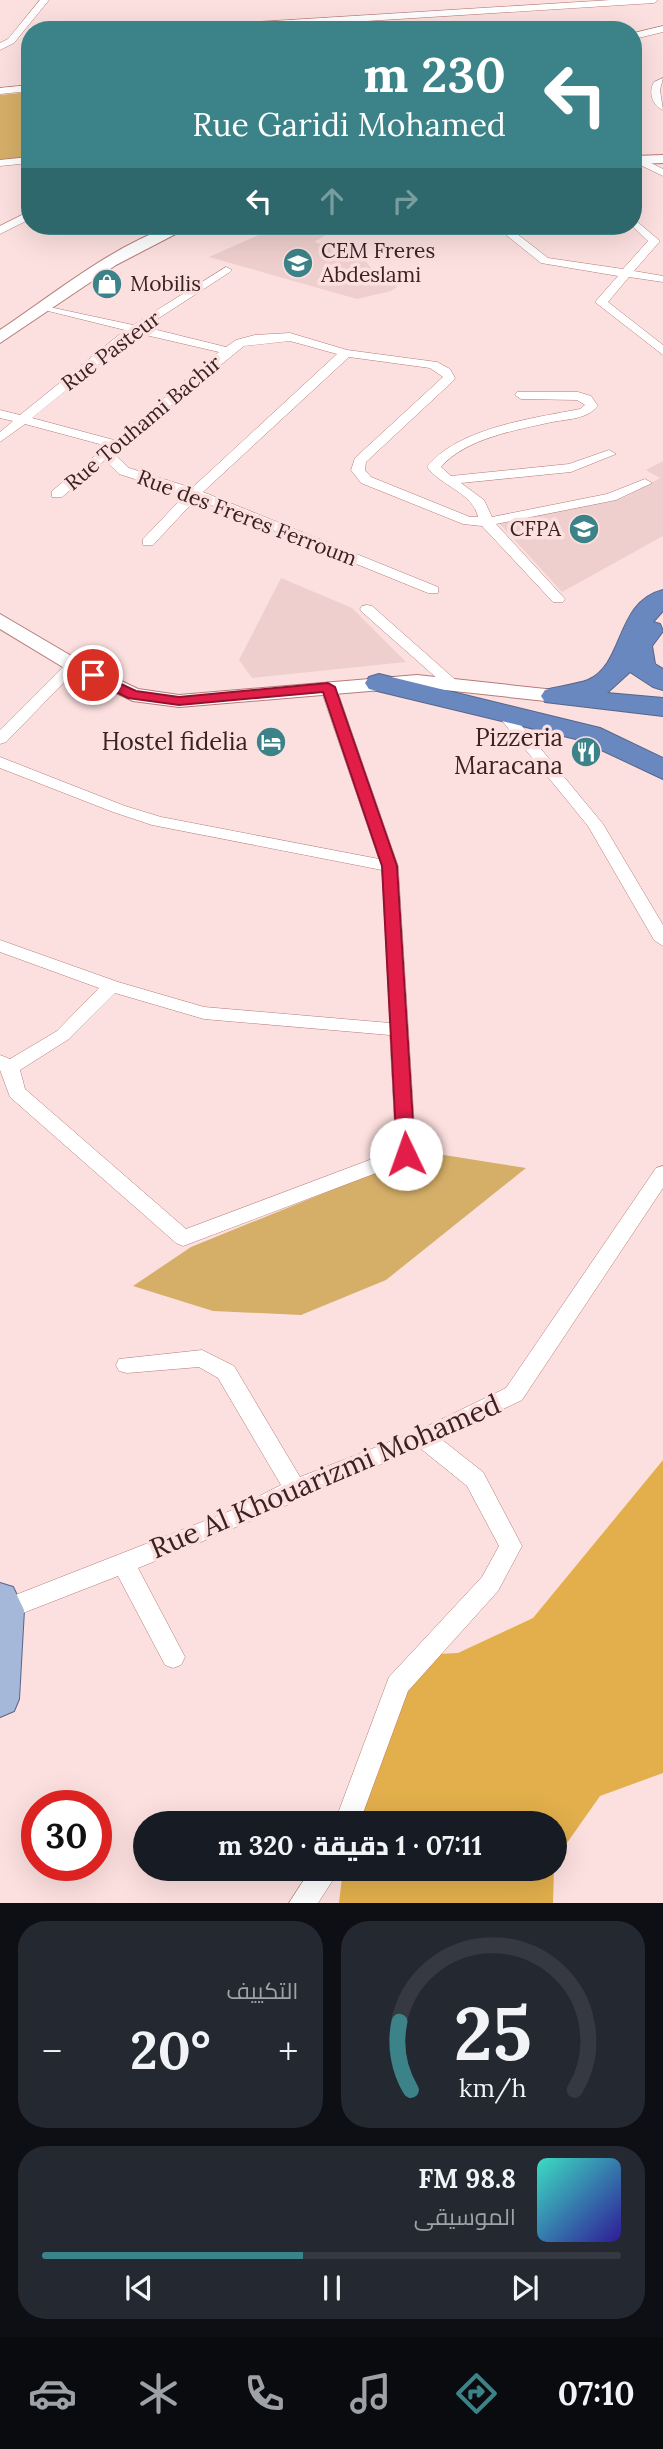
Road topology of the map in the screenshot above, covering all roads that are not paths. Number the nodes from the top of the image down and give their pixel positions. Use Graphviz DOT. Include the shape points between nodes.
graph roads {
  1 [pos="46,0"];
  2 [pos="654,0"];
  3 [pos="466,1"];
  4 [pos="571,7"];
  5 [pos="27,21"];
  6 [pos="371,21"];
  7 [pos="21,28"];
  8 [pos="663,29"];
  9 [pos="642,34"];
  10 [pos="7,43"];
  11 [pos="663,81"];
  12 [pos="21,89"];
  13 [pos="0,90"];
  14 [pos="663,107"];
  15 [pos="663,159"];
  16 [pos="642,160"];
  17 [pos="21,161"];
  18 [pos="0,163"];
  19 [pos="642,163"];
  20 [pos="663,173"];
  21 [pos="21,219"];
  22 [pos="642,230"];
  23 [pos="0,231"];
  24 [pos="158,235"];
  25 [pos="512,235"];
  26 [pos="226,270"];
  27 [pos="626,273"];
  28 [pos="663,279"];
  29 [pos="44,307"];
  30 [pos="134,329"];
  31 [pos="0,338"];
  32 [pos="228,351"];
  33 [pos="663,351"];
  34 [pos="346,353"];
  35 [pos="521,395"];
  36 [pos="0,414"];
  37 [pos="23,420"];
  38 [pos="0,438"];
  39 [pos="115,444"];
  40 [pos="609,454"];
  41 [pos="449,480"];
  42 [pos="645,483"];
  43 [pos="194,493"];
  44 [pos="57,494"];
  45 [pos="486,522"];
  46 [pos="148,542"];
  47 [pos="433,590"];
  48 [pos="663,598"];
  49 [pos="558,599"];
  50 [pos="367,609"];
  51 [pos="663,612"];
  52 [pos="0,621"];
  53 [pos="73,665"];
  54 [pos="367,684"];
  55 [pos="453,685"];
  56 [pos="328,687"];
  57 [pos="555,696"];
  58 [pos="661,697"];
  59 [pos="502,711"];
  60 [pos="0,739"];
  61 [pos="663,755"];
  62 [pos="0,762"];
  63 [pos="663,769"];
  64 [pos="390,866"];
  65 [pos="663,940"];
  66 [pos="0,946"];
  67 [pos="112,986"];
  68 [pos="400,1030"];
  69 [pos="5,1064"];
  70 [pos="663,1173"];
  71 [pos="127,1365"];
  72 [pos="424,1438"];
  73 [pos="295,1489"];
  74 [pos="123,1562"];
  75 [pos="2,1605"];
  76 [pos="173,1657"];
  77 [pos="0,1699"];
  78 [pos="351,1811"];
  79 [pos="318,1881"];
  80 [pos="302,1903"];
  1 -- 5 [label="street"];
  2 -- 4 [label="street"];
  3 -- 4 [label="street"];
  4 -- 6 [label="street"];
  7 -- 10 [label="street"];
  8 -- 9 [label="street"];
  11 -- 14 [label="street" via="655,88"];
  12 -- 13 [label="street"];
  15 -- 16 [label="main road"];
  17 -- 18 [label="street"];
  19 -- 20 [label="street"];
  21 -- 23 [label="street"];
  22 -- 27 [label="street" via="654,241"];
  24 -- 29 [label="main road"];
  25 -- 27 [label="street" via="545,261"];
  26 -- 30 [label="street, Rue Pasteur"];
  27 -- 28 [label="street"];
  27 -- 33 [label="street" via="601,302"];
  29 -- 30 [label="street"];
  29 -- 31 [label="main road"];
  30 -- 32 [label="street"];
  30 -- 37 [label="street, Rue Pasteur"];
  32 -- 34 [label="street, Rue Touhami Bachir" via="255,339 290,337"];
  32 -- 39 [label="street, Rue Touhami Bachir"];
  34 -- 43 [label="street"];
  34 -- 45 [label="street, Rue Touhami Bachir" via="433,365 449,378 360,461 358,470 366,480 468,521"];
  35 -- 41 [label="street" via="578,396 592,406 584,412 504,430 453,450 434,467"];
  36 -- 37 [label="street, Rue des Freres Ferroum"];
  37 -- 38 [label="street, Rue Pasteur"];
  37 -- 39 [label="street, Rue des Freres Ferroum"];
  39 -- 43 [label="street, Rue des Freres Ferroum" via="109,457 124,471"];
  39 -- 44 [label="street, Rue Touhami Bachir"];
  40 -- 41 [label="street" via="571,468"];
  41 -- 45 [label="street" via="480,503"];
  42 -- 45 [label="street" via="611,497"];
  43 -- 46 [label="street"];
  43 -- 47 [label="street, Rue des Freres Ferroum"];
  45 -- 49 [label="street"];
  48 -- 57 [label="highway" via="644,613 616,672 599,686"];
  50 -- 55 [label="street"];
  51 -- 58 [label="highway" via="638,646 642,668"];
  52 -- 53 [label="main road"];
  53 -- 56 [label="main road" via="133,695 179,701"];
  53 -- 60 [label="street"];
  54 -- 55 [label="main road" via="417,681"];
  54 -- 56 [label="main road"];
  54 -- 59 [label="highway"];
  55 -- 57 [label="main road"];
  56 -- 64 [label="street"];
  57 -- 58 [label="highway"];
  58 -- 61 [label="highway" via="628,722 637,738"];
  59 -- 63 [label="highway" via="590,734"];
  59 -- 65 [label="street" via="595,824"];
  62 -- 64 [label="street" via="158,821"];
  64 -- 68 [label="street"];
  66 -- 67 [label="street"];
  67 -- 68 [label="street" via="204,1013"];
  67 -- 69 [label="street" via="63,1035"];
  68 -- 69 [label="street" via="406,1154 183,1238 17,1092"];
  70 -- 72 [label="street, Rue Al Khouarizmi Mohamed" via="514,1394"];
  71 -- 73 [label="street" via="202,1358 226,1372"];
  72 -- 73 [label="street, Rue Al Khouarizmi Mohamed"];
  72 -- 78 [label="street" via="475,1479 511,1546 490,1584 398,1685"];
  73 -- 74 [label="street, Rue Al Khouarizmi Mohamed" via="239,1518"];
  74 -- 75 [label="street, Rue Al Khouarizmi Mohamed"];
  74 -- 76 [label="street"];
  75 -- 77 [label="main road"];
  79 -- 80 [label="street"];
}
